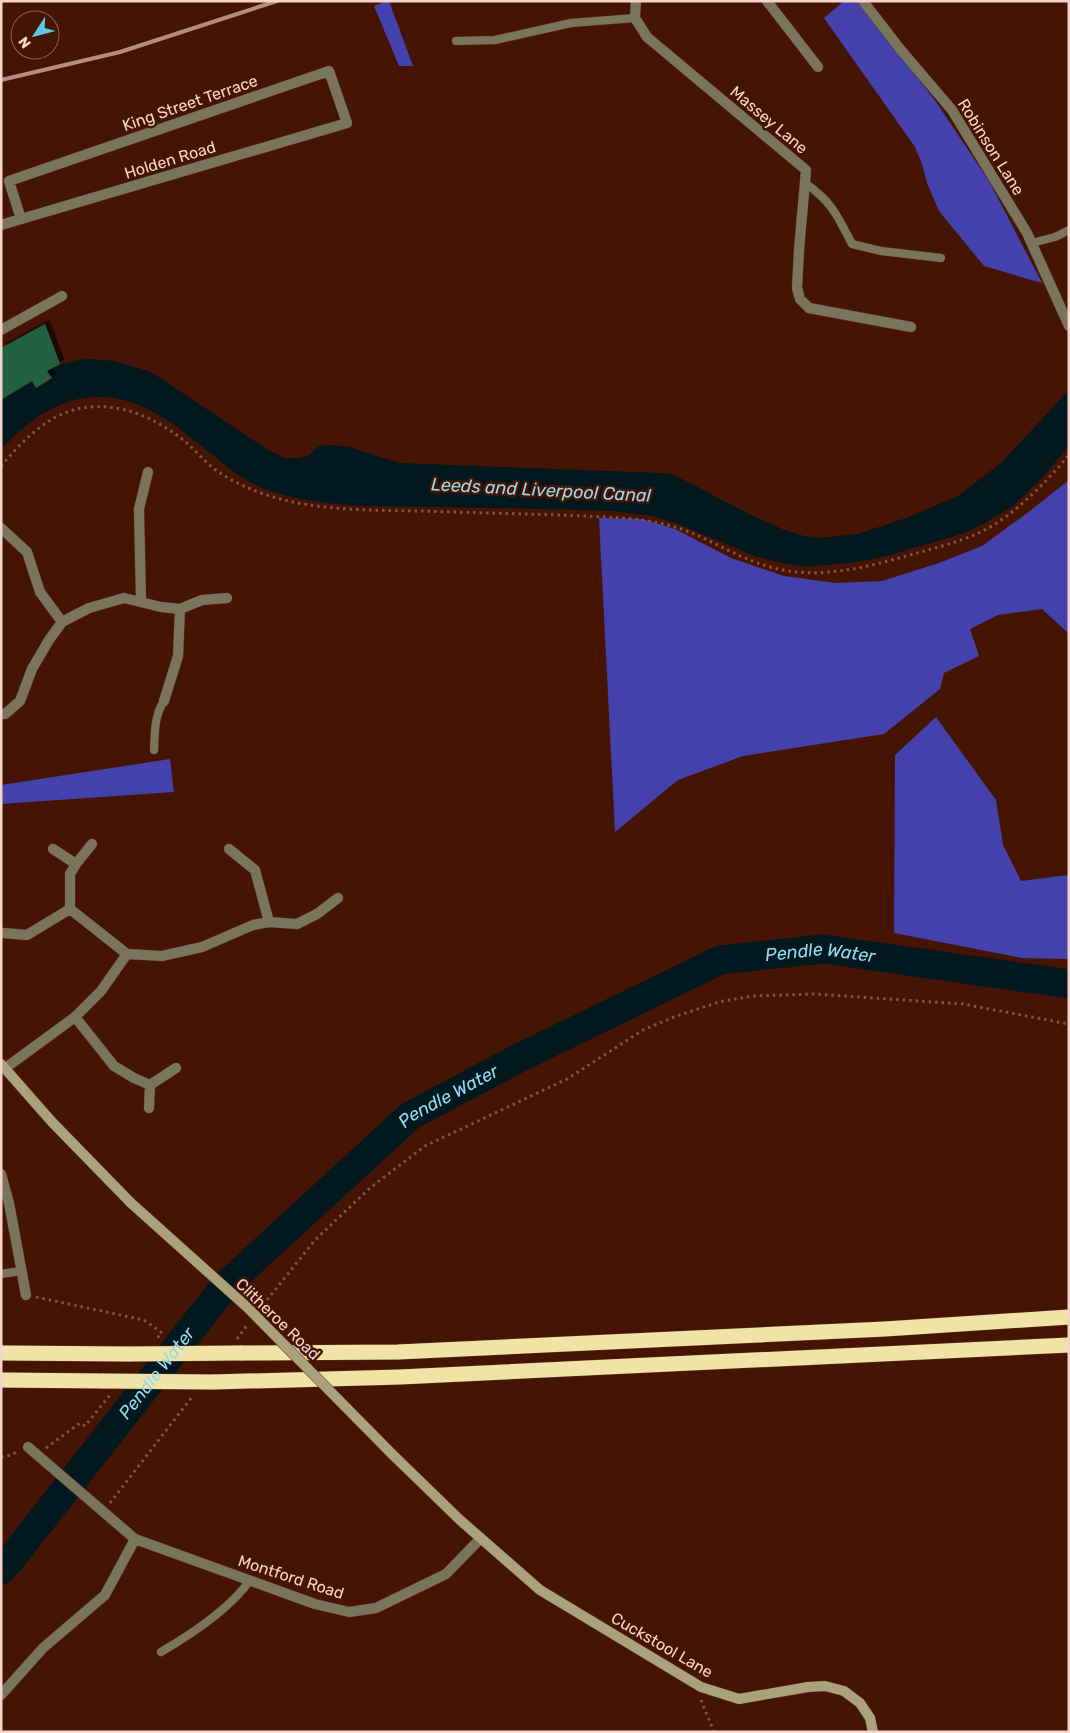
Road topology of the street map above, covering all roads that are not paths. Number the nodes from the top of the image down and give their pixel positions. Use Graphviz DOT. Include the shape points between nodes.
graph roads {
  1 [pos="636,1"];
  2 [pos="767,1"];
  3 [pos="863,1"];
  4 [pos="634,18"];
  5 [pos="456,40"];
  6 [pos="818,67"];
  7 [pos="347,124"];
  8 [pos="805,183"];
  9 [pos="21,219"];
  10 [pos="1,225"];
  11 [pos="1069,230"];
  12 [pos="1032,243"];
  13 [pos="941,258"];
  14 [pos="62,296"];
  15 [pos="1069,326"];
  16 [pos="911,327"];
  17 [pos="1,330"];
  18 [pos="148,472"];
  19 [pos="1,528"];
  20 [pos="227,598"];
  21 [pos="141,602"];
  22 [pos="180,609"];
  23 [pos="62,622"];
  24 [pos="164,701"];
  25 [pos="1,714"];
  26 [pos="154,750"];
  27 [pos="92,844"];
  28 [pos="53,849"];
  29 [pos="229,849"];
  30 [pos="76,864"];
  31 [pos="338,898"];
  32 [pos="70,909"];
  33 [pos="269,922"];
  34 [pos="3,933"];
  35 [pos="127,954"];
  36 [pos="75,1017"];
  37 [pos="3,1066"];
  38 [pos="176,1068"];
  39 [pos="150,1086"];
  40 [pos="149,1108"];
  41 [pos="1,1174"];
  42 [pos="21,1271"];
  43 [pos="1,1274"];
  44 [pos="26,1295"];
  45 [pos="1069,1317"];
  46 [pos="1069,1346"];
  47 [pos="1,1353"];
  48 [pos="1,1380"];
  49 [pos="28,1446"];
  50 [pos="481,1538"];
  51 [pos="135,1539"];
  52 [pos="250,1580"];
  53 [pos="540,1590"];
  54 [pos="162,1652"];
  55 [pos="1,1695"];
  56 [pos="873,1732"];
  1 -- 4 [label="street"];
  2 -- 6 [label="street"];
  3 -- 12 [label="street, Robinson Lane" via="952,110"];
  4 -- 5 [label="lane" via="571,23 495,40"];
  4 -- 8 [label="street, Massey Lane" via="647,37 806,170"];
  7 -- 9 [label="street, Holden Road"];
  7 -- 9 [label="street, King Street Terrace" via="329,71 9,181"];
  8 -- 13 [label="lane" via="836,211 852,244"];
  8 -- 16 [label="street, Massey Lane" via="798,250 797,288 800,299 809,308"];
  9 -- 10 [label="street, Holden Road"];
  11 -- 12 [label="lane"];
  12 -- 15 [label="street, Robinson Lane"];
  14 -- 17 [label="street"];
  18 -- 21 [label="street" via="139,509"];
  19 -- 23 [label="street" via="28,552 40,592"];
  20 -- 22 [label="street" via="202,600"];
  21 -- 22 [label="street"];
  21 -- 23 [label="street" via="124,598 89,608"];
  22 -- 24 [label="street" via="178,656"];
  23 -- 25 [label="street" via="32,669 20,701"];
  24 -- 26 [label="lane" via="158,710"];
  27 -- 30 [label="street"];
  28 -- 30 [label="street"];
  29 -- 33 [label="street" via="255,870"];
  30 -- 32 [label="street" via="70,874"];
  31 -- 33 [label="street" via="318,914 297,924"];
  32 -- 34 [label="street" via="27,935"];
  32 -- 35 [label="street"];
  33 -- 35 [label="street" via="253,925 202,947 162,956"];
  35 -- 36 [label="street" via="101,991"];
  36 -- 37 [label="street"];
  36 -- 39 [label="street" via="114,1066"];
  37 -- 50 [label="main road, Clitheroe Road, bridge" via="131,1203 248,1308 392,1454"];
  38 -- 39 [label="street"];
  39 -- 40 [label="street"];
  41 -- 42 [label="street"];
  42 -- 43 [label="lane"];
  42 -- 44 [label="street"];
  45 -- 47 [label="highway, bridge" via="398,1352 238,1347 129,1354"];
  46 -- 48 [label="highway, bridge" via="410,1377 213,1382"];
  49 -- 51 [label="street, Montford Road"];
  50 -- 52 [label="street, Montford Road" via="446,1574 376,1608 349,1612 315,1604"];
  50 -- 53 [label="main road, Clitheroe Road"];
  51 -- 52 [label="street, Montford Road"];
  51 -- 55 [label="street" via="105,1595 43,1648"];
  52 -- 54 [label="lane" via="242,1591 198,1628"];
  53 -- 56 [label="main road, Cuckstool Lane" via="701,1687 739,1699 808,1687 844,1690 860,1703 870,1718"];
}
